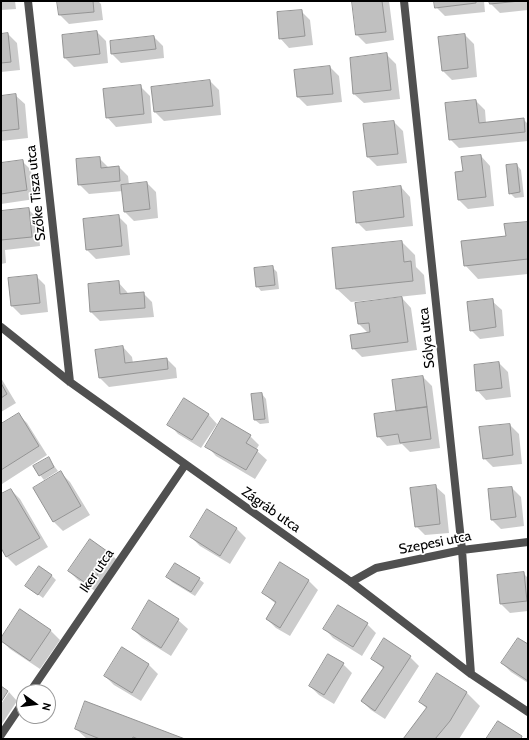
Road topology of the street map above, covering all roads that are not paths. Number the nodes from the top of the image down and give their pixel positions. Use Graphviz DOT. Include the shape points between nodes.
graph roads {
  1 [pos="28,1"];
  2 [pos="404,1"];
  3 [pos="1,327"];
  4 [pos="70,382"];
  5 [pos="185,465"];
  6 [pos="528,542"];
  7 [pos="462,550"];
  8 [pos="351,582"];
  9 [pos="471,674"];
  10 [pos="35,684"];
  11 [pos="528,712"];
  12 [pos="16,713"];
  13 [pos="1,735"];
  1 -- 4 [label="street, Szőke Tisza utca"];
  2 -- 7 [label="street, Sólya utca"];
  3 -- 4 [label="street, Zágráb utca"];
  4 -- 5 [label="street, Zágráb utca"];
  5 -- 8 [label="street, Zágráb utca"];
  5 -- 10 [label="street, Iker utca"];
  6 -- 7 [label="street, Szepesi utca"];
  7 -- 8 [label="street, Szepesi utca" via="376,568"];
  7 -- 9 [label="street, Sólya utca"];
  8 -- 9 [label="street, Zágráb utca"];
  9 -- 11 [label="street, Zágráb utca"];
  12 -- 13 [label="street"];
}
